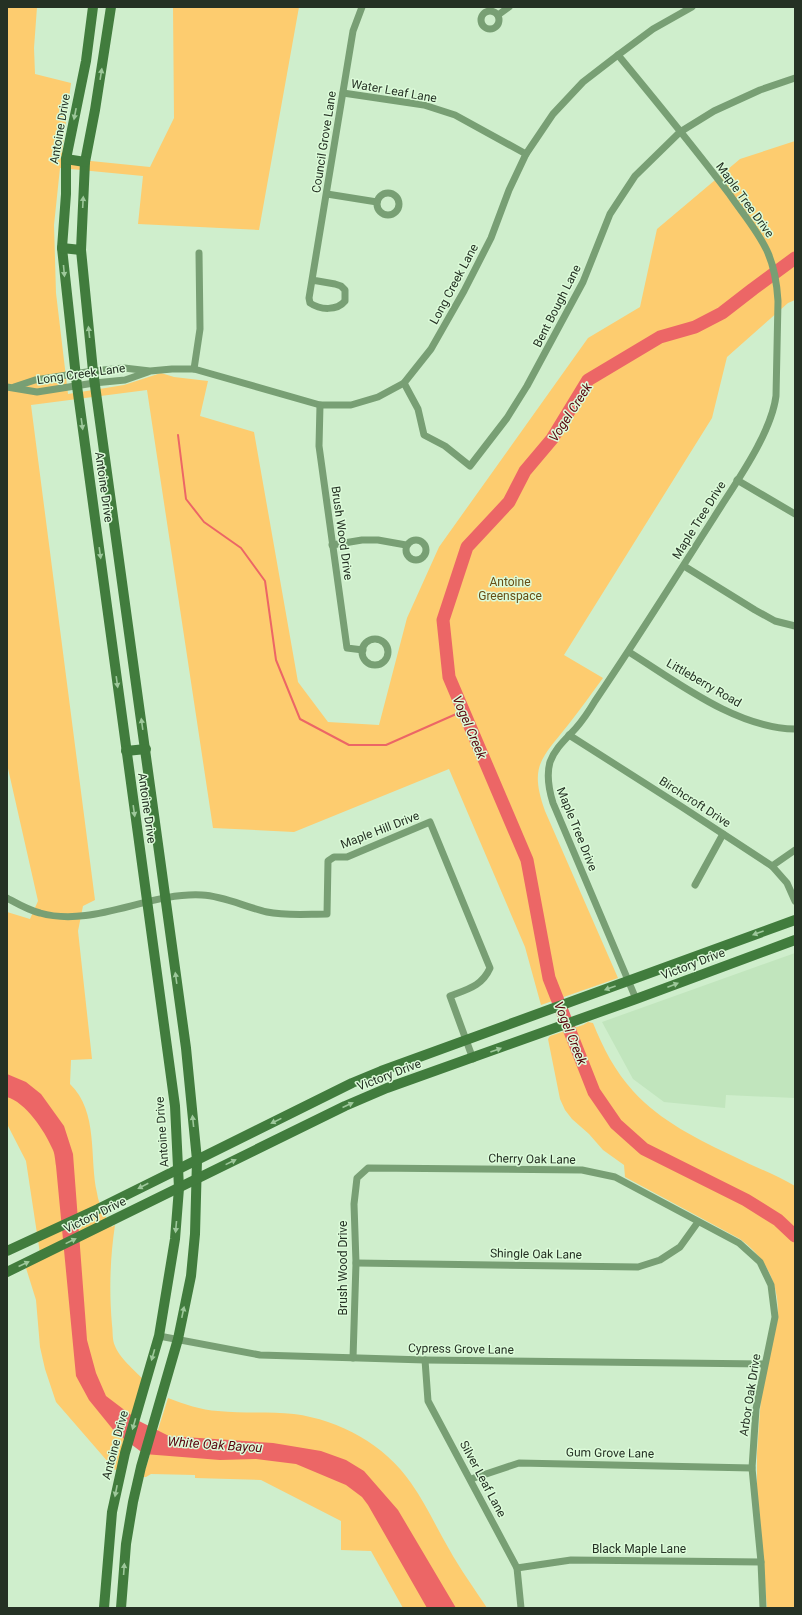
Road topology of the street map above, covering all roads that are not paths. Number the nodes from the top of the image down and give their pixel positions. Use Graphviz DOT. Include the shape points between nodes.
graph roads {
  1 [pos="93,7"];
  2 [pos="362,7"];
  3 [pos="509,7"];
  4 [pos="692,7"];
  5 [pos="108,8"];
  6 [pos="498,15"];
  7 [pos="618,55"];
  8 [pos="795,78"];
  9 [pos="343,93"];
  10 [pos="680,132"];
  11 [pos="526,154"];
  12 [pos="66,159"];
  13 [pos="85,162"];
  14 [pos="327,194"];
  15 [pos="377,202"];
  16 [pos="62,248"];
  17 [pos="81,250"];
  18 [pos="200,253"];
  19 [pos="312,280"];
  20 [pos="194,369"];
  21 [pos="93,371"];
  22 [pos="150,371"];
  23 [pos="76,374"];
  24 [pos="94,383"];
  25 [pos="404,383"];
  26 [pos="77,386"];
  27 [pos="11,387"];
  28 [pos="320,404"];
  29 [pos="737,480"];
  30 [pos="109,489"];
  31 [pos="91,491"];
  32 [pos="795,514"];
  33 [pos="332,544"];
  34 [pos="406,545"];
  35 [pos="684,566"];
  36 [pos="124,600"];
  37 [pos="106,602"];
  38 [pos="795,626"];
  39 [pos="363,650"];
  40 [pos="629,652"];
  41 [pos="795,729"];
  42 [pos="569,735"];
  43 [pos="146,749"];
  44 [pos="126,751"];
  45 [pos="724,834"];
  46 [pos="795,850"];
  47 [pos="772,866"];
  48 [pos="695,884"];
  49 [pos="165,897"];
  50 [pos="7,898"];
  51 [pos="795,901"];
  52 [pos="146,902"];
  53 [pos="795,920"];
  54 [pos="795,940"];
  55 [pos="629,980"];
  56 [pos="636,999"];
  57 [pos="179,1003"];
  58 [pos="161,1008"];
  59 [pos="466,1041"];
  60 [pos="473,1059"];
  61 [pos="297,1111"];
  62 [pos="306,1125"];
  63 [pos="197,1160"];
  64 [pos="178,1169"];
  65 [pos="357,1178"];
  66 [pos="196,1180"];
  67 [pos="179,1188"];
  68 [pos="698,1222"];
  69 [pos="7,1251"];
  70 [pos="356,1263"];
  71 [pos="7,1272"];
  72 [pos="159,1336"];
  73 [pos="178,1339"];
  74 [pos="353,1358"];
  75 [pos="425,1360"];
  76 [pos="764,1364"];
  77 [pos="752,1468"];
  78 [pos="471,1479"];
  79 [pos="761,1562"];
  80 [pos="517,1568"];
  81 [pos="104,1608"];
  82 [pos="122,1608"];
  83 [pos="521,1608"];
  84 [pos="763,1608"];
  1 -- 12 [label="main road, Antoine Drive, one-way" via="86,61"];
  2 -- 9 [label="street, Council Grove Lane" via="353,31"];
  3 -- 6 [label="street"];
  4 -- 7 [label="street, Long Creek Lane"];
  13 -- 5 [label="main road, Antoine Drive, one-way" via="95,110"];
  7 -- 10 [label="street, Maple Tree Drive"];
  7 -- 11 [label="street, Long Creek Lane" via="583,82 553,114"];
  8 -- 10 [label="street, Bent Bough Lane" via="714,110"];
  9 -- 11 [label="street, Water Leaf Lane" via="424,106 455,115"];
  9 -- 14 [label="street, Council Grove Lane"];
  10 -- 25 [label="street, Bent Bough Lane" via="635,176 610,214 583,282 527,386 507,418 470,466 445,446 424,435 418,409"];
  10 -- 29 [label="street, Maple Tree Drive" via="720,181 764,245 776,276 778,301 774,408 758,444"];
  11 -- 25 [label="street, Long Creek Lane" via="491,238 464,291 431,349"];
  12 -- 13 [label="main road"];
  12 -- 16 [label="main road, Antoine Drive"];
  17 -- 13 [label="main road, Antoine Drive, one-way"];
  14 -- 15 [label="street"];
  14 -- 19 [label="street, Council Grove Lane"];
  16 -- 17 [label="main road"];
  16 -- 23 [label="main road, Antoine Drive, one-way"];
  21 -- 17 [label="main road, Antoine Drive, one-way"];
  18 -- 20 [label="street" via="200,329"];
  19 -- 19 [label="street, Council Grove Lane" via="309,298 314,306 337,308 345,301 345,290 341,286"];
  20 -- 22 [label="street, Long Creek Lane"];
  20 -- 28 [label="street, Long Creek Lane"];
  21 -- 22 [label="street, Long Creek Lane" via="124,368"];
  21 -- 23 [label="street, Long Creek Lane"];
  21 -- 24 [label="main road, Antoine Drive"];
  22 -- 24 [label="street, Long Creek Lane" via="125,380"];
  23 -- 26 [label="main road, Antoine Drive"];
  23 -- 27 [label="street, Long Creek Lane" via="35,380"];
  24 -- 26 [label="street, Long Creek Lane"];
  24 -- 30 [label="main road, Antoine Drive"];
  25 -- 28 [label="street, Long Creek Lane" via="378,397 352,405"];
  26 -- 27 [label="street, Long Creek Lane" via="37,392"];
  26 -- 31 [label="main road, Antoine Drive, one-way"];
  28 -- 33 [label="street, Brush Wood Drive" via="319,446"];
  29 -- 32 [label="street"];
  29 -- 35 [label="street, Maple Tree Drive"];
  30 -- 31 [label="main road"];
  30 -- 36 [label="main road, Antoine Drive"];
  31 -- 37 [label="main road, Antoine Drive, one-way"];
  33 -- 34 [label="street" via="378,540"];
  33 -- 39 [label="street, Brush Wood Drive" via="347,648"];
  35 -- 38 [label="street" via="775,621"];
  35 -- 40 [label="street, Maple Tree Drive"];
  36 -- 37 [label="main road"];
  43 -- 36 [label="main road, Antoine Drive, one-way"];
  37 -- 44 [label="main road, Antoine Drive, one-way"];
  40 -- 41 [label="street, Littleberry Road" via="728,712 758,724"];
  40 -- 42 [label="street, Maple Tree Drive" via="582,721"];
  42 -- 45 [label="street, Birchcroft Drive"];
  42 -- 55 [label="street, Maple Tree Drive" via="558,747 550,762 549,790"];
  43 -- 44 [label="main road"];
  43 -- 49 [label="main road, Antoine Drive"];
  44 -- 52 [label="main road, Antoine Drive, one-way"];
  45 -- 47 [label="street, Birchcroft Drive"];
  45 -- 48 [label="street"];
  46 -- 47 [label="street"];
  47 -- 51 [label="street, Birchcroft Drive" via="787,883"];
  49 -- 52 [label="street"];
  57 -- 49 [label="main road, Antoine Drive, one-way"];
  49 -- 59 [label="street, Maple Hill Drive" via="202,895 267,912 327,914 328,861 334,857 347,857 430,822 490,968 486,977 476,985 450,996"];
  50 -- 52 [label="street" via="24,908 42,914 65,916 97,914"];
  52 -- 58 [label="main road, Antoine Drive"];
  53 -- 55 [label="main road, Victory Drive, one-way"];
  56 -- 54 [label="main road, Victory Drive, one-way"];
  55 -- 56 [label="street, Maple Tree Drive"];
  55 -- 59 [label="main road, Victory Drive, one-way"];
  60 -- 56 [label="main road, Victory Drive, one-way"];
  57 -- 58 [label="main road"];
  63 -- 57 [label="main road, Antoine Drive, one-way"];
  58 -- 64 [label="main road, Antoine Drive" via="175,1106"];
  59 -- 60 [label="street, Maple Hill Drive"];
  59 -- 61 [label="main road, Victory Drive" via="372,1075"];
  62 -- 60 [label="main road, Victory Drive, one-way" via="387,1088"];
  61 -- 62 [label="main road"];
  61 -- 63 [label="main road, Victory Drive, one-way"];
  66 -- 62 [label="main road, Victory Drive, one-way"];
  63 -- 64 [label="main road, Victory Drive"];
  63 -- 66 [label="main road, Antoine Drive"];
  64 -- 67 [label="main road, Antoine Drive"];
  64 -- 69 [label="main road, Victory Drive, one-way"];
  65 -- 68 [label="street, Cherry Oak Lane" via="368,1168 582,1170 615,1177"];
  65 -- 70 [label="street, Brush Wood Drive" via="354,1204"];
  66 -- 67 [label="main road, Victory Drive"];
  73 -- 66 [label="main road, Antoine Drive, one-way" via="191,1276"];
  71 -- 67 [label="main road, Victory Drive, one-way"];
  67 -- 72 [label="main road, Antoine Drive, one-way" via="175,1239"];
  68 -- 70 [label="street, Shingle Oak Lane" via="680,1247 660,1260 638,1267"];
  68 -- 76 [label="street, Arbor Oak Drive" via="739,1243 760,1262 771,1285 775,1317"];
  70 -- 74 [label="street, Brush Wood Drive"];
  72 -- 73 [label="street, Cypress Grove Lane"];
  72 -- 81 [label="main road, Antoine Drive, one-way" via="125,1453 112,1512"];
  73 -- 74 [label="street, Cypress Grove Lane" via="260,1355"];
  82 -- 73 [label="main road, Antoine Drive, one-way" via="126,1544 134,1502"];
  74 -- 75 [label="street, Cypress Grove Lane"];
  75 -- 76 [label="street, Cypress Grove Lane"];
  75 -- 78 [label="street, Silver Leaf Lane" via="428,1401"];
  76 -- 77 [label="street, Arbor Oak Drive" via="756,1409"];
  77 -- 78 [label="street, Gum Grove Lane" via="519,1463"];
  77 -- 79 [label="street, Arbor Oak Drive"];
  78 -- 80 [label="street, Silver Leaf Lane"];
  79 -- 80 [label="street, Black Maple Lane" via="571,1560"];
  79 -- 84 [label="street, Arbor Oak Drive"];
  80 -- 83 [label="street, Silver Leaf Lane"];
}
